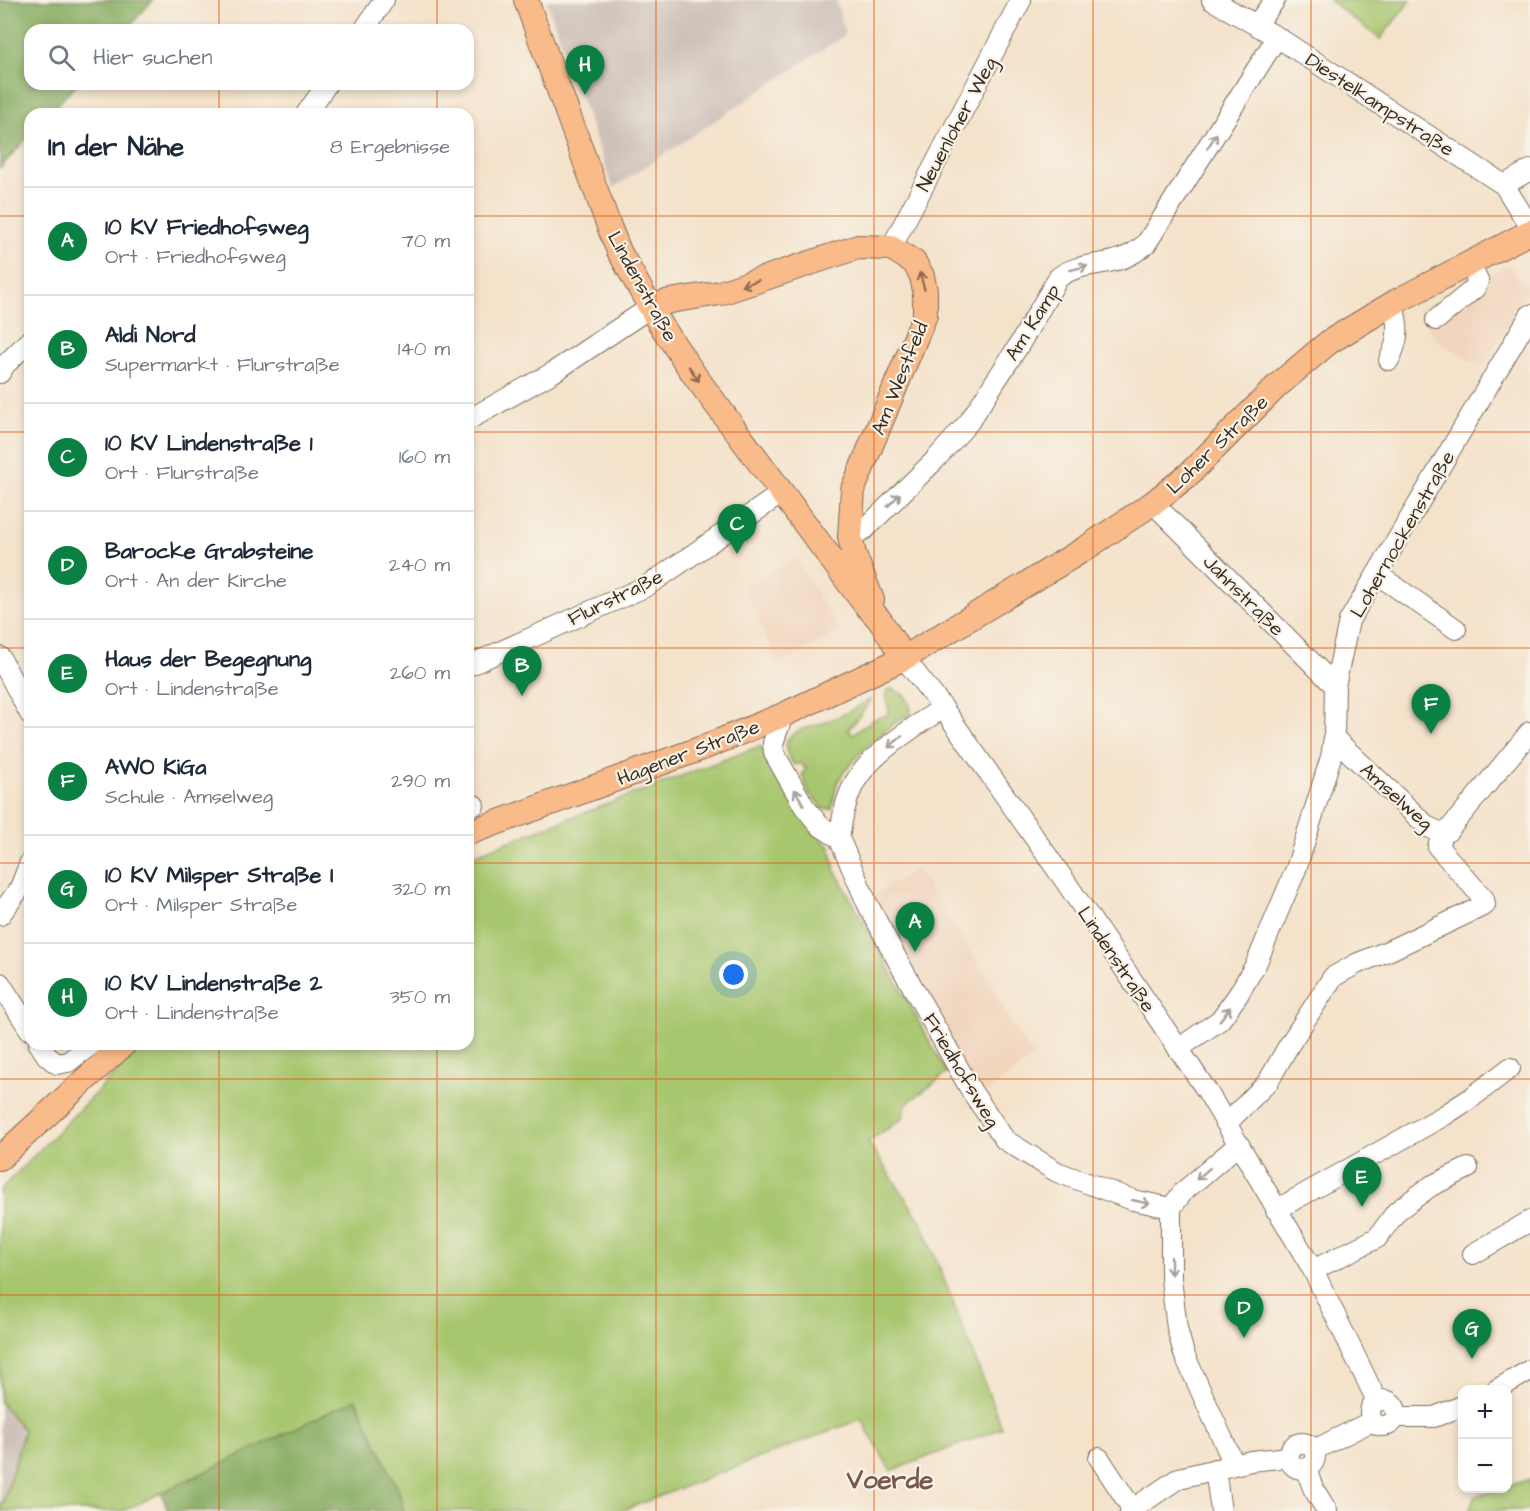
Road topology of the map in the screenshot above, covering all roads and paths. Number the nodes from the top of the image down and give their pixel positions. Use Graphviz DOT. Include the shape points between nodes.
graph roads {
  1 [pos="384,0"];
  2 [pos="526,0"];
  3 [pos="1021,0"];
  4 [pos="1212,0"];
  5 [pos="1275,0"];
  6 [pos="368,24"];
  7 [pos="1256,25"];
  8 [pos="1277,37"];
  9 [pos="323,90"];
  10 [pos="310,108"];
  11 [pos="1530,170"];
  12 [pos="1504,185"];
  13 [pos="1530,227"];
  14 [pos="1530,232"];
  15 [pos="891,248"];
  16 [pos="1469,263"];
  17 [pos="720,293"];
  18 [pos="1392,304"];
  19 [pos="651,308"];
  20 [pos="1530,315"];
  21 [pos="1436,320"];
  22 [pos="674,343"];
  23 [pos="24,346"];
  24 [pos="1389,360"];
  25 [pos="0,373"];
  26 [pos="474,417"];
  27 [pos="782,493"];
  28 [pos="1153,503"];
  29 [pos="850,537"];
  30 [pos="818,542"];
  31 [pos="1377,574"];
  32 [pos="879,619"];
  33 [pos="1456,629"];
  34 [pos="0,657"];
  35 [pos="904,658"];
  36 [pos="474,663"];
  37 [pos="1335,686"];
  38 [pos="24,703"];
  39 [pos="943,708"];
  40 [pos="783,715"];
  41 [pos="1530,732"];
  42 [pos="1334,738"];
  43 [pos="474,831"];
  44 [pos="1442,833"];
  45 [pos="839,838"];
  46 [pos="24,878"];
  47 [pos="0,915"];
  48 [pos="0,984"];
  49 [pos="24,1021"];
  50 [pos="1179,1049"];
  51 [pos="43,1050"];
  52 [pos="84,1050"];
  53 [pos="117,1050"];
  54 [pos="1510,1068"];
  55 [pos="1227,1123"];
  56 [pos="1239,1144"];
  57 [pos="0,1158"];
  58 [pos="1468,1168"];
  59 [pos="1171,1208"];
  60 [pos="1276,1210"];
  61 [pos="1530,1221"];
  62 [pos="1473,1254"];
  63 [pos="1313,1270"];
  64 [pos="1530,1370"];
  65 [pos="1503,1385"];
  66 [pos="1377,1401"];
  67 [pos="1458,1408"];
  68 [pos="1396,1417"];
  69 [pos="1372,1421"];
  70 [pos="1314,1450"];
  71 [pos="1289,1457"];
  72 [pos="1099,1458"];
  73 [pos="1224,1467"];
  74 [pos="1306,1469"];
  75 [pos="1132,1510"];
  76 [pos="1221,1511"];
  77 [pos="1327,1511"];
  1 -- 6 [label="street"];
  2 -- 19 [label="main road, Lindenstraße" via="610,230"];
  3 -- 15 [label="street, Neuenloher Weg"];
  4 -- 7 [label="street, Diestelkampstraße"];
  5 -- 7 [label="street"];
  7 -- 8 [label="street, Diestelkampstraße"];
  8 -- 12 [label="street, Diestelkampstraße"];
  29 -- 8 [label="street, Am Kamp, one-way" via="865,529 969,422 1058,278 1067,271 1134,254 1146,244"];
  9 -- 10 [label="street"];
  11 -- 12 [label="street"];
  12 -- 13 [label="street, Diestelkampstraße"];
  14 -- 16 [label="main road, Loher Straße"];
  15 -- 17 [label="main road, one-way" via="858,247"];
  29 -- 15 [label="main road, Am Westfeld, one-way" via="853,489 925,315 922,276 914,262"];
  16 -- 18 [label="main road, Loher Straße"];
  16 -- 21 [label="street" via="1478,281 1475,288"];
  17 -- 19 [label="main road"];
  17 -- 22 [label="main road" via="680,316"];
  18 -- 24 [label="street" via="1398,318 1398,336"];
  18 -- 28 [label="main road, Loher Straße" via="1329,342 1300,365"];
  19 -- 22 [label="main road, Lindenstraße"];
  19 -- 26 [label="street" via="552,373"];
  20 -- 31 [label="street, Lohernockenstraße"];
  22 -- 27 [label="main road, Lindenstraße, one-way"];
  23 -- 25 [label="street"];
  27 -- 30 [label="main road, Lindenstraße"];
  27 -- 36 [label="street, Flurstraße" via="647,586"];
  28 -- 35 [label="main road, Loher Straße"];
  28 -- 37 [label="street, Jahnstraße"];
  29 -- 30 [label="main road"];
  29 -- 32 [label="main road, Am Westfeld"];
  30 -- 32 [label="main road, Lindenstraße"];
  31 -- 33 [label="street"];
  31 -- 37 [label="street, Lohernockenstraße" via="1350,621"];
  32 -- 35 [label="main road, Lindenstraße"];
  34 -- 38 [label="street"];
  35 -- 39 [label="street, Lindenstraße"];
  35 -- 40 [label="main road, Hagener Straße"];
  37 -- 42 [label="street, Lohernockenstraße"];
  39 -- 45 [label="street, one-way" via="910,729 854,783 844,808"];
  39 -- 50 [label="street, Lindenstraße"];
  40 -- 43 [label="main road, Hagener Straße"];
  45 -- 40 [label="street, Friedhofsweg, one-way" via="819,825 804,806 774,753 773,743"];
  41 -- 44 [label="street, Amselweg" via="1448,831"];
  42 -- 44 [label="street, Amselweg" via="1428,827"];
  50 -- 42 [label="street, Lohernockenstraße, one-way" via="1220,1020 1256,964 1296,869"];
  44 -- 55 [label="street" via="1438,847 1484,899 1485,905 1333,977 1268,1082"];
  45 -- 59 [label="street, Friedhofsweg, one-way" via="899,963 972,1092 1005,1140 1057,1172 1133,1200"];
  46 -- 47 [label="street"];
  48 -- 49 [label="street"];
  50 -- 55 [label="street, Lindenstraße"];
  51 -- 52 [label="street" via="57,1064 68,1062"];
  53 -- 57 [label="main road"];
  54 -- 60 [label="street" via="1445,1114"];
  55 -- 56 [label="street, Lindenstraße"];
  56 -- 59 [label="street, one-way" via="1183,1192"];
  56 -- 60 [label="street, Lindenstraße"];
  58 -- 63 [label="street" via="1431,1186 1397,1211 1377,1238"];
  59 -- 73 [label="street, one-way" via="1171,1280 1177,1328"];
  60 -- 63 [label="street, Lindenstraße"];
  61 -- 62 [label="street"];
  63 -- 66 [label="street, Lindenstraße"];
  64 -- 65 [label="street"];
  66 -- 68 [label="street" via="1390,1402 1396,1408"];
  66 -- 69 [label="street" via="1370,1410"];
  67 -- 68 [label="street" via="1434,1417"];
  68 -- 69 [label="street" via="1385,1426"];
  69 -- 70 [label="street"];
  70 -- 71 [label="street" via="1307,1443 1299,1443"];
  70 -- 74 [label="street" via="1315,1461"];
  71 -- 73 [label="street"];
  71 -- 74 [label="street" via="1295,1467"];
  72 -- 75 [label="street"];
  73 -- 75 [label="street" via="1179,1478"];
  73 -- 76 [label="street"];
  74 -- 77 [label="street"];
}
